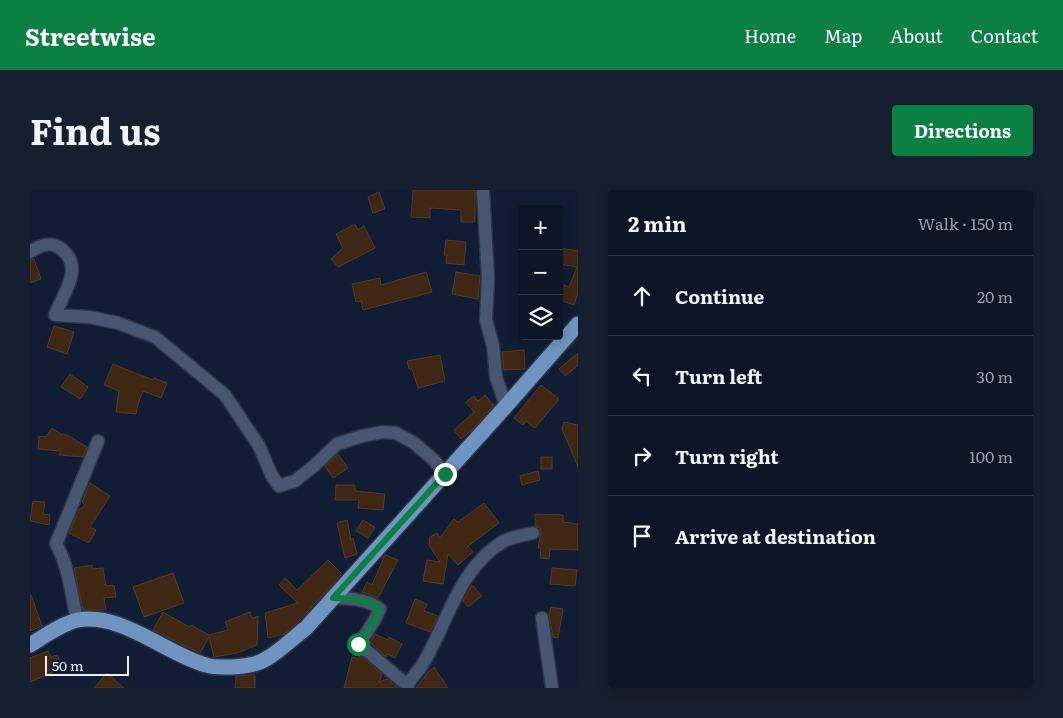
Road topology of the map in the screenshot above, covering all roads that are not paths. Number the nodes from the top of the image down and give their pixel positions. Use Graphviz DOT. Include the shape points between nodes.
graph roads {
  1 [pos="483,190"];
  2 [pos="31,251"];
  3 [pos="578,324"];
  4 [pos="506,406"];
  5 [pos="98,441"];
  6 [pos="445,474"];
  7 [pos="533,533"];
  8 [pos="333,598"];
  9 [pos="542,618"];
  10 [pos="77,620"];
  11 [pos="30,645"];
  12 [pos="407,686"];
  13 [pos="552,688"];
  1 -- 4 [label="street" via="488,278 486,320 496,377"];
  2 -- 6 [label="street" via="42,245 57,246 69,255 73,270 55,316 89,317 118,323 155,337 225,395 259,446 280,486 295,481 337,444 383,432 396,433 414,443"];
  3 -- 4 [label="main road"];
  4 -- 6 [label="main road"];
  5 -- 10 [label="street" via="56,544"];
  6 -- 8 [label="main road"];
  7 -- 12 [label="street" via="506,540 472,569 421,666"];
  8 -- 10 [label="main road" via="306,628 267,658 249,666 208,666 174,653 129,629 109,622"];
  8 -- 12 [label="street" via="355,599 380,608 358,644"];
  9 -- 13 [label="street"];
  10 -- 11 [label="main road"];
}
